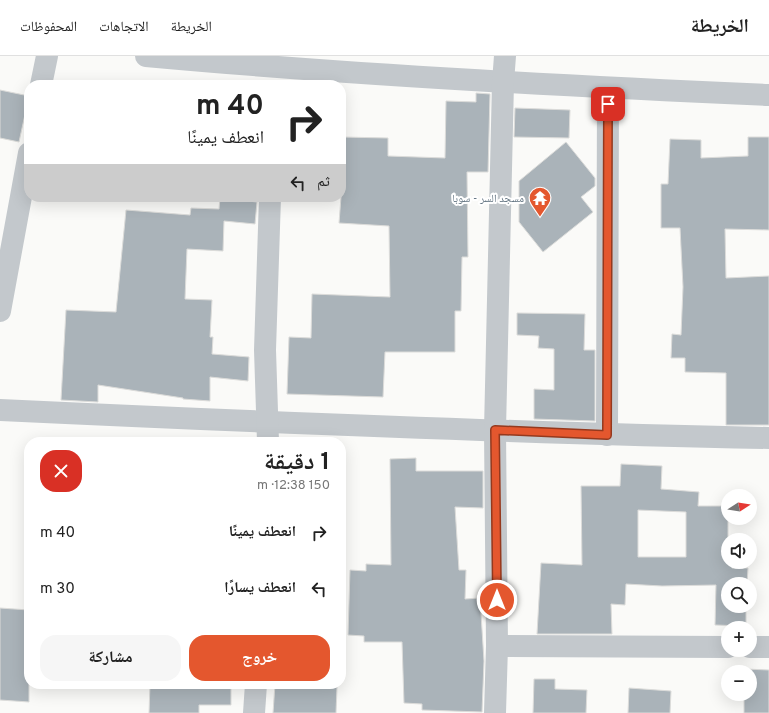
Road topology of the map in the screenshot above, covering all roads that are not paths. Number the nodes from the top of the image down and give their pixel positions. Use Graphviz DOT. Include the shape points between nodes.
graph roads {
  1 [pos="47,56"];
  2 [pos="146,56"];
  3 [pos="505,56"];
  4 [pos="277,70"];
  5 [pos="42,80"];
  6 [pos="503,82"];
  7 [pos="608,88"];
  8 [pos="769,95"];
  9 [pos="24,180"];
  10 [pos="270,202"];
  11 [pos="0,311"];
  12 [pos="0,410"];
  13 [pos="495,430"];
  14 [pos="268,432"];
  15 [pos="607,435"];
  16 [pos="769,438"];
  17 [pos="497,646"];
  18 [pos="721,647"];
  19 [pos="757,647"];
  20 [pos="769,647"];
  21 [pos="256,689"];
  22 [pos="254,713"];
  23 [pos="495,713"];
  1 -- 5 [label="street"];
  2 -- 4 [label="street"];
  3 -- 6 [label="street"];
  4 -- 6 [label="street"];
  6 -- 7 [label="street"];
  6 -- 13 [label="street"];
  7 -- 8 [label="street"];
  7 -- 15 [label="street"];
  9 -- 11 [label="street"];
  10 -- 14 [label="street" via="266,350"];
  12 -- 14 [label="street"];
  13 -- 14 [label="street"];
  13 -- 15 [label="street"];
  13 -- 17 [label="street"];
  15 -- 16 [label="street"];
  17 -- 18 [label="street"];
  17 -- 23 [label="street"];
  19 -- 20 [label="street"];
  21 -- 22 [label="street"];
}
